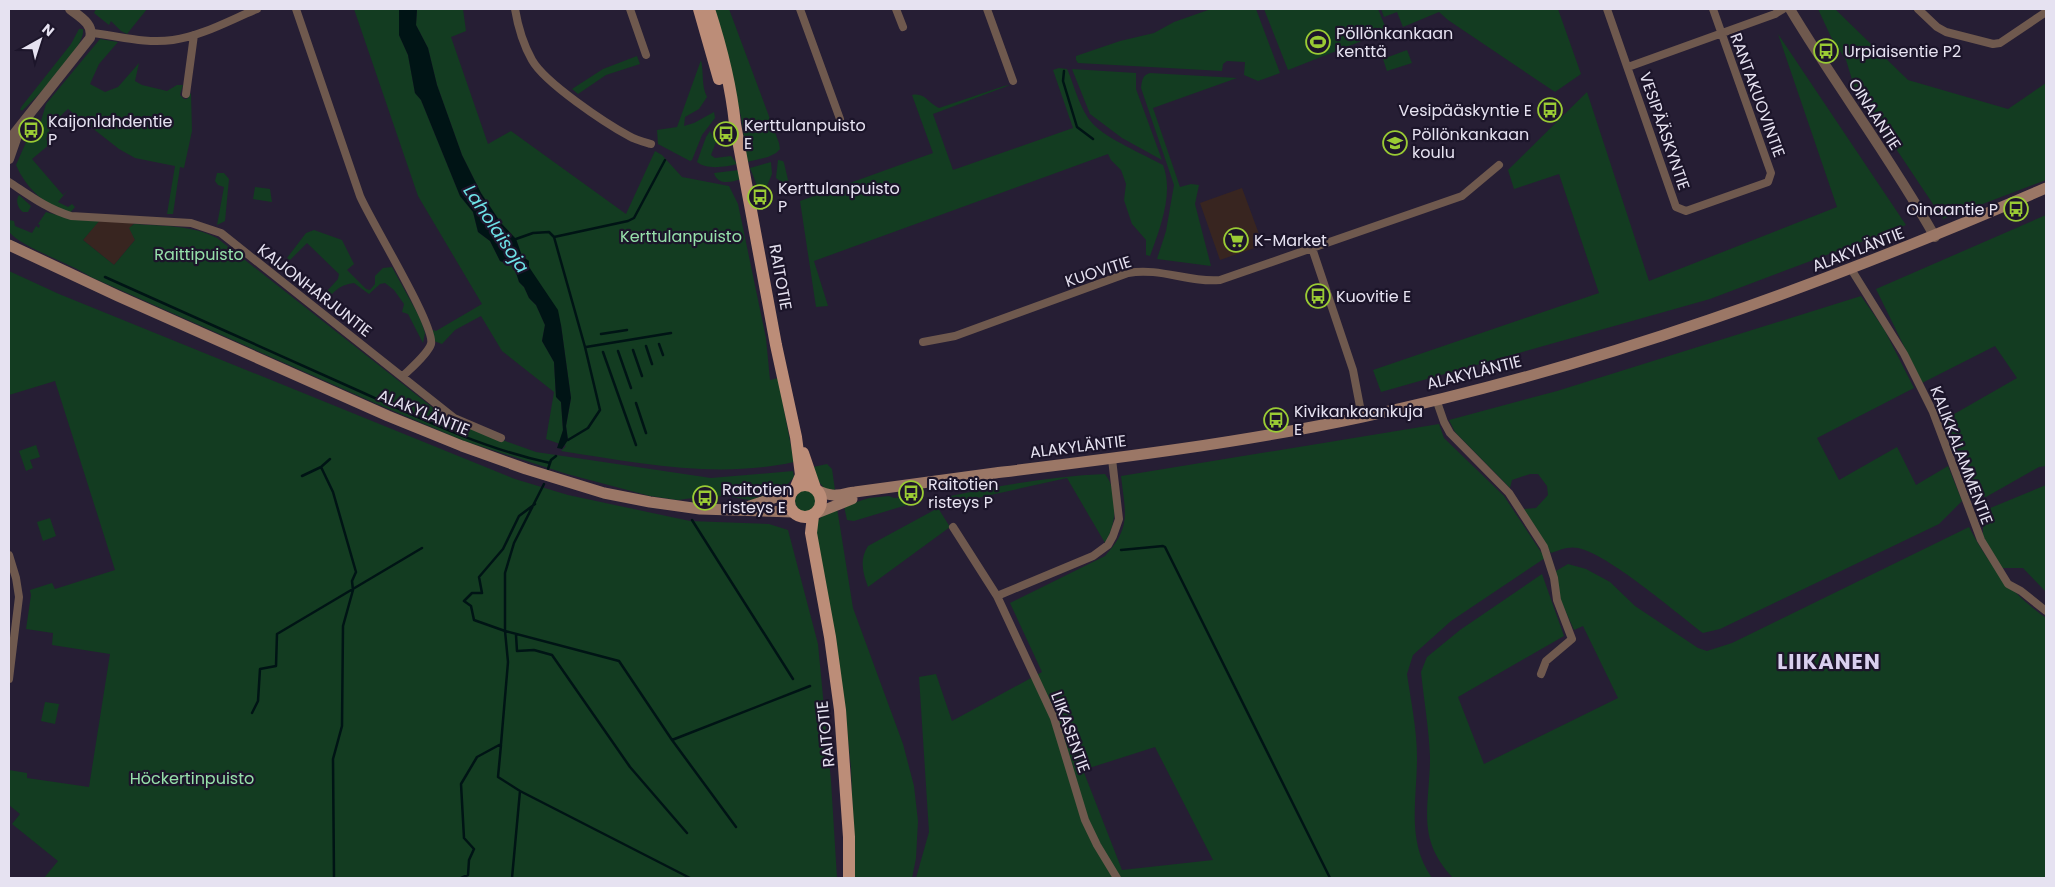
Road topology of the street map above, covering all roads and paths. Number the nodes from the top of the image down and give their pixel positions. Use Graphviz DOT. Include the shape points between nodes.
graph roads {
  1 [pos="70,9"];
  2 [pos="257,9"];
  3 [pos="296,9"];
  4 [pos="515,9"];
  5 [pos="630,9"];
  6 [pos="699,9"];
  7 [pos="709,9"];
  8 [pos="800,9"];
  9 [pos="896,9"];
  10 [pos="987,9"];
  11 [pos="1607,9"];
  12 [pos="1713,9"];
  13 [pos="1783,9"];
  14 [pos="1790,9"];
  15 [pos="1918,9"];
  16 [pos="2046,12"];
  17 [pos="903,27"];
  18 [pos="92,33"];
  19 [pos="1722,33"];
  20 [pos="194,35"];
  21 [pos="646,55"];
  22 [pos="1628,67"];
  23 [pos="1013,81"];
  24 [pos="186,94"];
  25 [pos="840,119"];
  26 [pos="735,124"];
  27 [pos="22,125"];
  28 [pos="9,140"];
  29 [pos="651,144"];
  30 [pos="9,159"];
  31 [pos="1499,165"];
  32 [pos="9,182"];
  33 [pos="2046,188"];
  34 [pos="1731,195"];
  35 [pos="9,236"];
  36 [pos="1934,237"];
  37 [pos="9,245"];
  38 [pos="1312,248"];
  39 [pos="9,253"];
  40 [pos="26,253"];
  41 [pos="1851,269"];
  42 [pos="118,296"];
  43 [pos="923,342"];
  44 [pos="403,376"];
  45 [pos="1436,399"];
  46 [pos="1362,417"];
  47 [pos="796,437"];
  48 [pos="501,438"];
  49 [pos="1112,458"];
  50 [pos="884,488"];
  51 [pos="793,490"];
  52 [pos="816,490"];
  53 [pos="732,509"];
  54 [pos="794,514"];
  55 [pos="815,514"];
  56 [pos="953,527"];
  57 [pos="9,555"];
  58 [pos="820,587"];
  59 [pos="997,596"];
  60 [pos="2046,611"];
  61 [pos="1541,674"];
  62 [pos="9,679"];
  63 [pos="849,878"];
  64 [pos="1117,878"];
  1 -- 18 [label="street" via="90,26"];
  2 -- 20 [label="street"];
  3 -- 44 [label="street" via="367,214 395,261 431,337 429,348"];
  4 -- 29 [label="street" via="523,41 533,62 549,79 631,137"];
  5 -- 21 [label="street"];
  6 -- 26 [label="main road, RAITOTIE"];
  7 -- 26 [label="main road, RAITOTIE" via="718,37"];
  8 -- 25 [label="street"];
  9 -- 17 [label="street"];
  10 -- 23 [label="street"];
  11 -- 22 [label="street, VESIPÄÄSKYNTIE"];
  12 -- 19 [label="street, RANTAKUOVINTIE"];
  13 -- 19 [label="street"];
  14 -- 36 [label="street, OINAANTIE" via="1916,202"];
  15 -- 16 [label="street" via="1946,32 1993,44 2000,44"];
  18 -- 20 [label="street" via="162,41"];
  18 -- 27 [label="street"];
  19 -- 22 [label="street"];
  19 -- 34 [label="street, RANTAKUOVINTIE" via="1771,172 1768,182"];
  20 -- 24 [label="street"];
  22 -- 34 [label="street, VESIPÄÄSKYNTIE" via="1676,207 1686,211"];
  26 -- 47 [label="main road, RAITOTIE"];
  27 -- 28 [label="street"];
  27 -- 30 [label="street"];
  31 -- 38 [label="street, KUOVITIE" via="1462,196"];
  32 -- 44 [label="street, KAIJONHARJUNTIE" via="41,204 71,216 191,223 221,233"];
  33 -- 36 [label="main road, ALAKYLÄNTIE"];
  35 -- 40 [label="main road"];
  36 -- 41 [label="main road, ALAKYLÄNTIE"];
  37 -- 40 [label="main road, ALAKYLÄNTIE"];
  38 -- 43 [label="street, KUOVITIE" via="1220,280 1204,282 1154,271 1128,273 955,336"];
  38 -- 46 [label="street" via="1353,370"];
  39 -- 42 [label="main road, ALAKYLÄNTIE"];
  40 -- 42 [label="main road, ALAKYLÄNTIE"];
  41 -- 45 [label="main road, ALAKYLÄNTIE" via="1647,342"];
  41 -- 60 [label="street, KALIKKALAMMENTIE" via="1904,354 1933,412 1985,548 2008,584"];
  42 -- 53 [label="main road, ALAKYLÄNTIE" via="388,416 526,469 628,498 679,507"];
  44 -- 48 [label="street, KAIJONHARJUNTIE" via="454,418"];
  45 -- 46 [label="main road, ALAKYLÄNTIE"];
  45 -- 61 [label="street" via="1450,433 1509,493 1550,560 1558,600 1572,639 1546,661"];
  46 -- 49 [label="main road, ALAKYLÄNTIE"];
  47 -- 51 [label="main road, RAITOTIE" via="801,474"];
  47 -- 52 [label="main road, RAITOTIE"];
  49 -- 50 [label="main road, ALAKYLÄNTIE"];
  49 -- 59 [label="street" via="1119,519 1108,545 1093,556"];
  50 -- 52 [label="main road, ALAKYLÄNTIE" via="836,496"];
  50 -- 55 [label="main road, ALAKYLÄNTIE"];
  51 -- 52 [label="main road" via="805,485"];
  51 -- 53 [label="main road, ALAKYLÄNTIE" via="763,503"];
  51 -- 54 [label="main road" via="789,502"];
  52 -- 55 [label="main road" via="822,502"];
  53 -- 54 [label="main road, ALAKYLÄNTIE"];
  54 -- 55 [label="main road" via="802,518"];
  54 -- 58 [label="main road, RAITOTIE"];
  55 -- 58 [label="main road, RAITOTIE" via="811,533"];
  56 -- 59 [label="street, LIIKASENTIE"];
  57 -- 62 [label="street" via="19,597"];
  58 -- 63 [label="main road, RAITOTIE" via="840,710"];
  59 -- 64 [label="street, LIIKASENTIE" via="1054,718 1085,820"];
}
